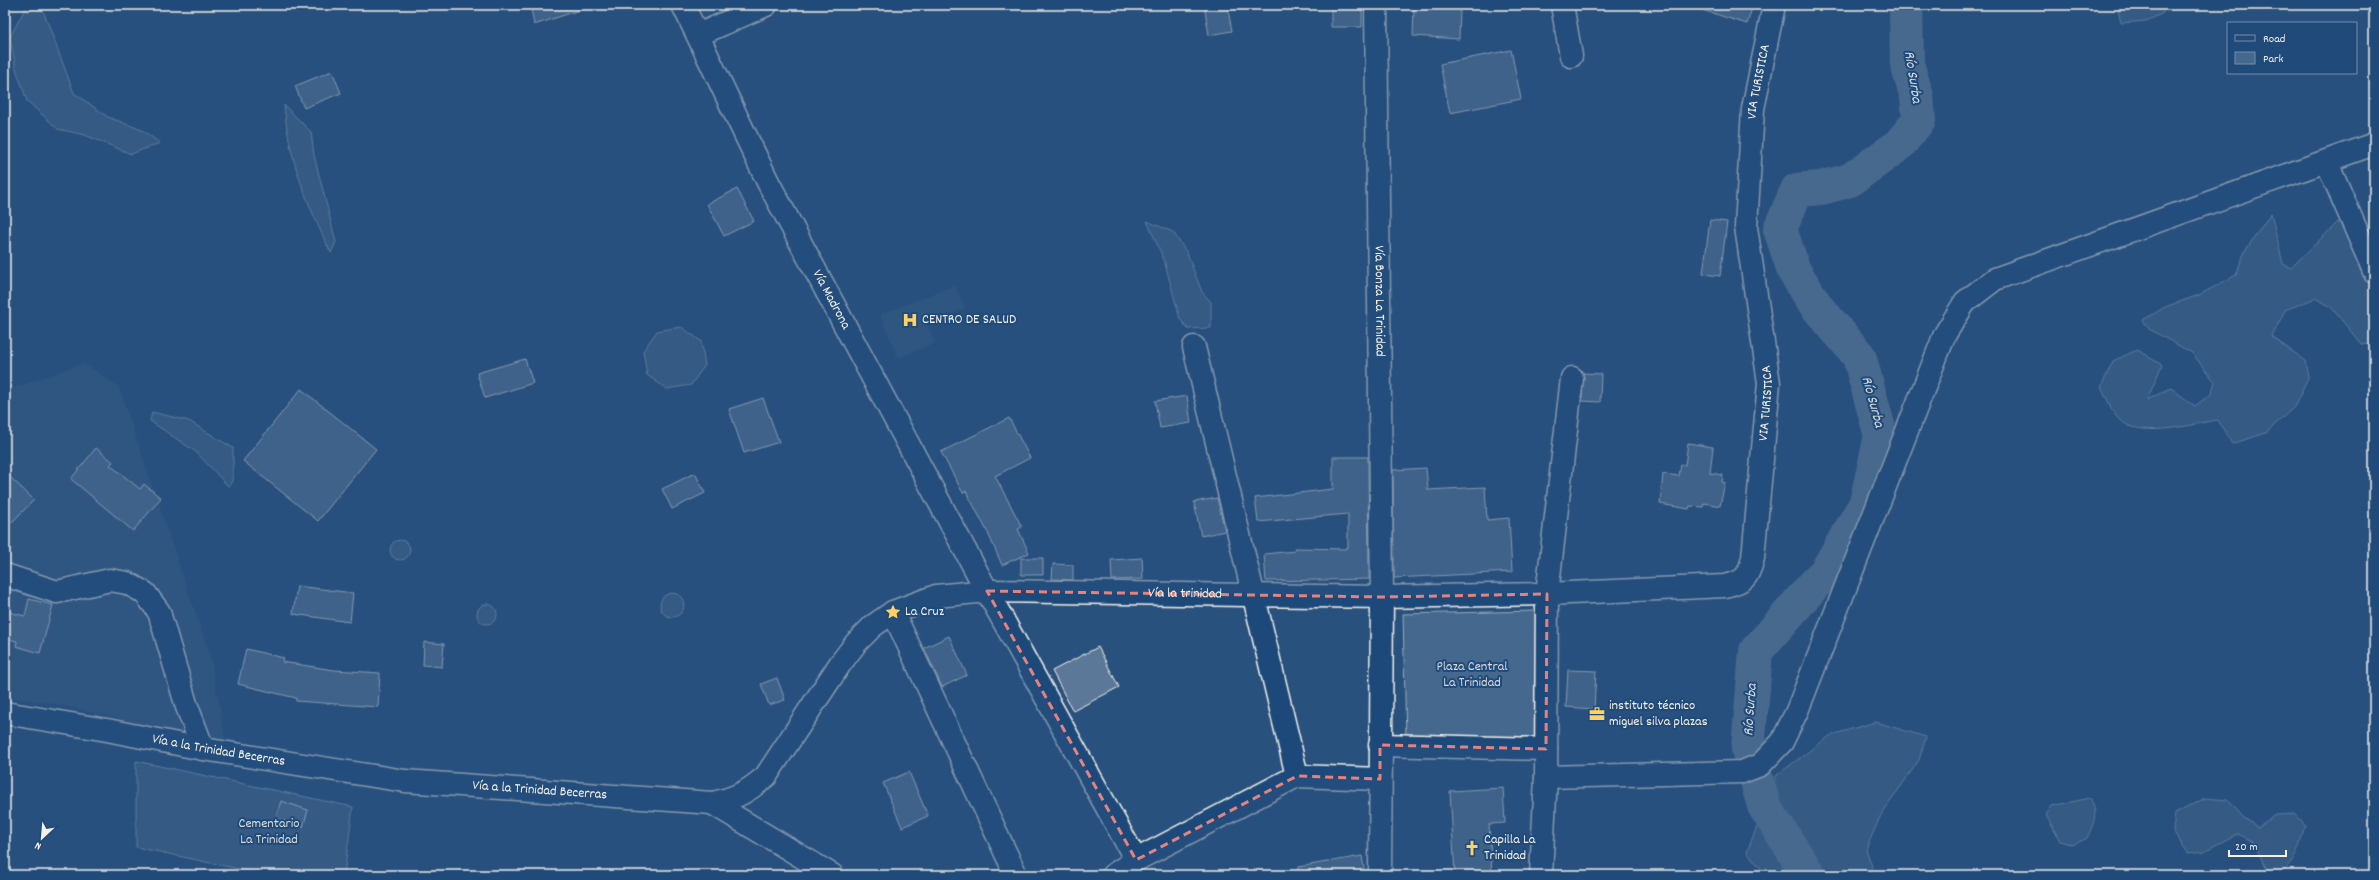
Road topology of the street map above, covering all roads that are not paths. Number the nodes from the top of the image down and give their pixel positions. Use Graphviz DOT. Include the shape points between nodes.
graph roads {
  1 [pos="683,5"];
  2 [pos="766,5"];
  3 [pos="1376,5"];
  4 [pos="1562,5"];
  5 [pos="1774,5"];
  6 [pos="698,34"];
  7 [pos="1571,56"];
  8 [pos="2374,144"];
  9 [pos="2327,162"];
  10 [pos="2374,271"];
  11 [pos="1194,347"];
  12 [pos="1572,378"];
  13 [pos="5,575"];
  14 [pos="987,591"];
  15 [pos="1547,594"];
  16 [pos="1253,595"];
  17 [pos="1382,597"];
  18 [pos="893,612"];
  19 [pos="5,713"];
  20 [pos="1380,745"];
  21 [pos="203,749"];
  22 [pos="1546,749"];
  23 [pos="1297,776"];
  24 [pos="1546,777"];
  25 [pos="1380,779"];
  26 [pos="712,803"];
  27 [pos="1136,860"];
  28 [pos="832,875"];
  29 [pos="1016,875"];
  30 [pos="1113,875"];
  31 [pos="1380,875"];
  32 [pos="1541,875"];
  1 -- 6 [label="street, Vía Madrona"];
  2 -- 6 [label="street"];
  3 -- 17 [label="street, Vía Bonza La Trinidad"];
  4 -- 7 [label="street"];
  5 -- 15 [label="street, VIA TURISTICA" via="1753,109 1746,227 1769,383 1750,572 1742,582 1725,586"];
  6 -- 14 [label="street, Vía Madrona" via="768,182"];
  8 -- 9 [label="street"];
  9 -- 10 [label="street"];
  9 -- 24 [label="street" via="1995,279 1964,302 1944,334 1797,711 1782,742 1751,769"];
  11 -- 16 [label="street"];
  12 -- 15 [label="street"];
  13 -- 21 [label="street" via="58,592 110,580 127,583 145,593 159,612 186,704"];
  14 -- 16 [label="street, Vía la trinidad"];
  14 -- 18 [label="street, Vía a la Trinidad Becerras" via="936,596"];
  14 -- 27 [label="street, Vía Madrona"];
  15 -- 17 [label="street, VIA TURISTICA"];
  15 -- 22 [label="street"];
  16 -- 17 [label="street, Vía la trinidad"];
  16 -- 23 [label="street"];
  17 -- 20 [label="street, Vía Bonza La Trinidad"];
  18 -- 26 [label="street, Vía a la Trinidad Becerras" via="856,642 766,776 750,790 732,800"];
  18 -- 29 [label="street"];
  19 -- 21 [label="street, Vía a la Trinidad Becerras"];
  20 -- 22 [label="street"];
  20 -- 25 [label="street, Vía Bonza La Trinidad"];
  21 -- 26 [label="street, Vía a la Trinidad Becerras" via="405,782"];
  22 -- 24 [label="street"];
  23 -- 25 [label="street"];
  23 -- 27 [label="street"];
  24 -- 32 [label="street"];
  25 -- 31 [label="street, Vía Bonza La Trinidad"];
  26 -- 28 [label="street"];
  27 -- 30 [label="street"];
}
